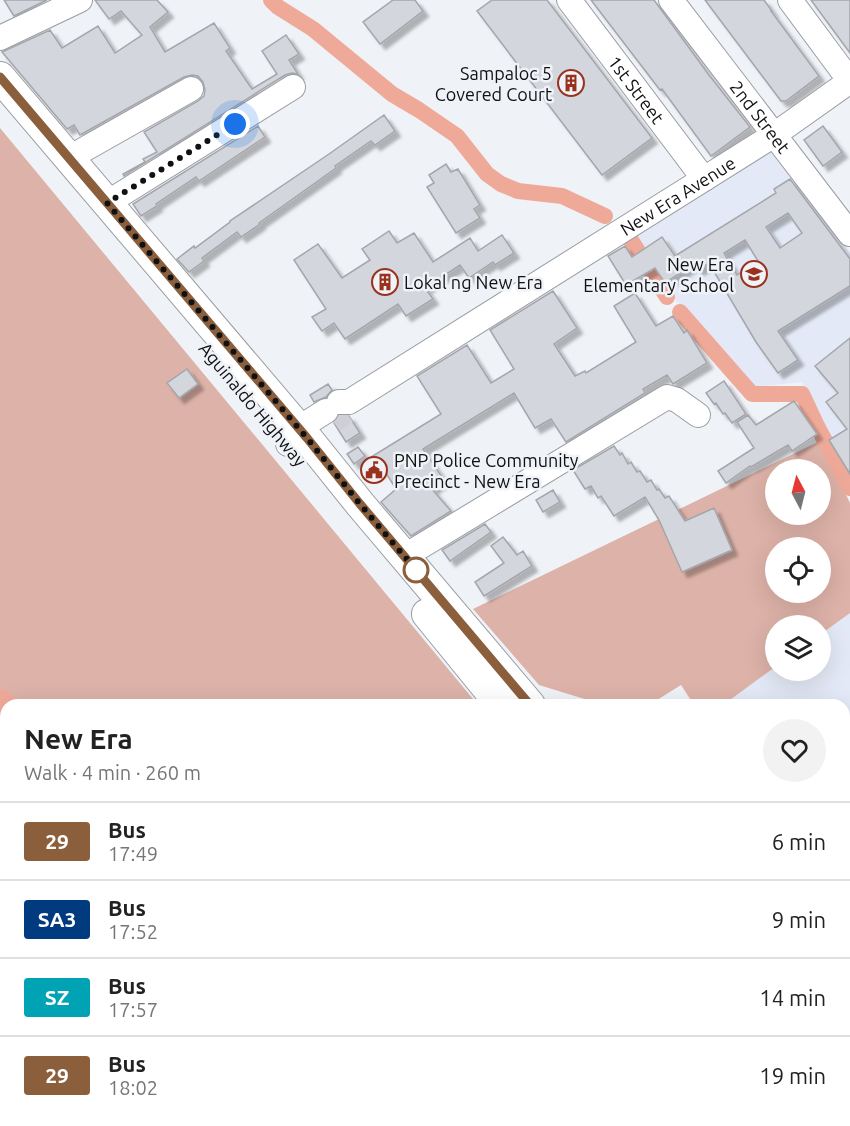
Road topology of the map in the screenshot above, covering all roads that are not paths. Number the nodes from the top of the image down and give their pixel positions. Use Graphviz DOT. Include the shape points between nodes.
graph roads {
  1 [pos="80,0"];
  2 [pos="569,0"];
  3 [pos="671,0"];
  4 [pos="790,0"];
  5 [pos="0,38"];
  6 [pos="0,77"];
  7 [pos="850,81"];
  8 [pos="293,87"];
  9 [pos="191,89"];
  10 [pos="0,107"];
  11 [pos="774,135"];
  12 [pos="69,158"];
  13 [pos="704,179"];
  14 [pos="107,203"];
  15 [pos="850,234"];
  16 [pos="698,414"];
  17 [pos="298,437"];
  18 [pos="405,556"];
  19 [pos="430,602"];
  20 [pos="497,699"];
  21 [pos="524,699"];
  1 -- 5 [label="street"];
  2 -- 13 [label="street, 1st Street"];
  3 -- 11 [label="street, 2nd Street"];
  4 -- 7 [label="street"];
  6 -- 12 [label="main road, Aguinaldo Highway"];
  7 -- 11 [label="street, New Era Avenue"];
  8 -- 14 [label="street"];
  9 -- 12 [label="street"];
  10 -- 17 [label="main road, Aguinaldo Highway"];
  11 -- 13 [label="street, New Era Avenue"];
  11 -- 15 [label="street, 2nd Street"];
  12 -- 14 [label="main road, Aguinaldo Highway"];
  13 -- 17 [label="street, New Era Avenue"];
  14 -- 17 [label="main road, Aguinaldo Highway"];
  16 -- 18 [label="street" via="667,397"];
  17 -- 18 [label="main road, Aguinaldo Highway"];
  17 -- 19 [label="main road, Aguinaldo Highway"];
  18 -- 19 [label="main road, Aguinaldo Highway"];
  19 -- 20 [label="main road, Aguinaldo Highway"];
  19 -- 21 [label="main road, Aguinaldo Highway"];
}
